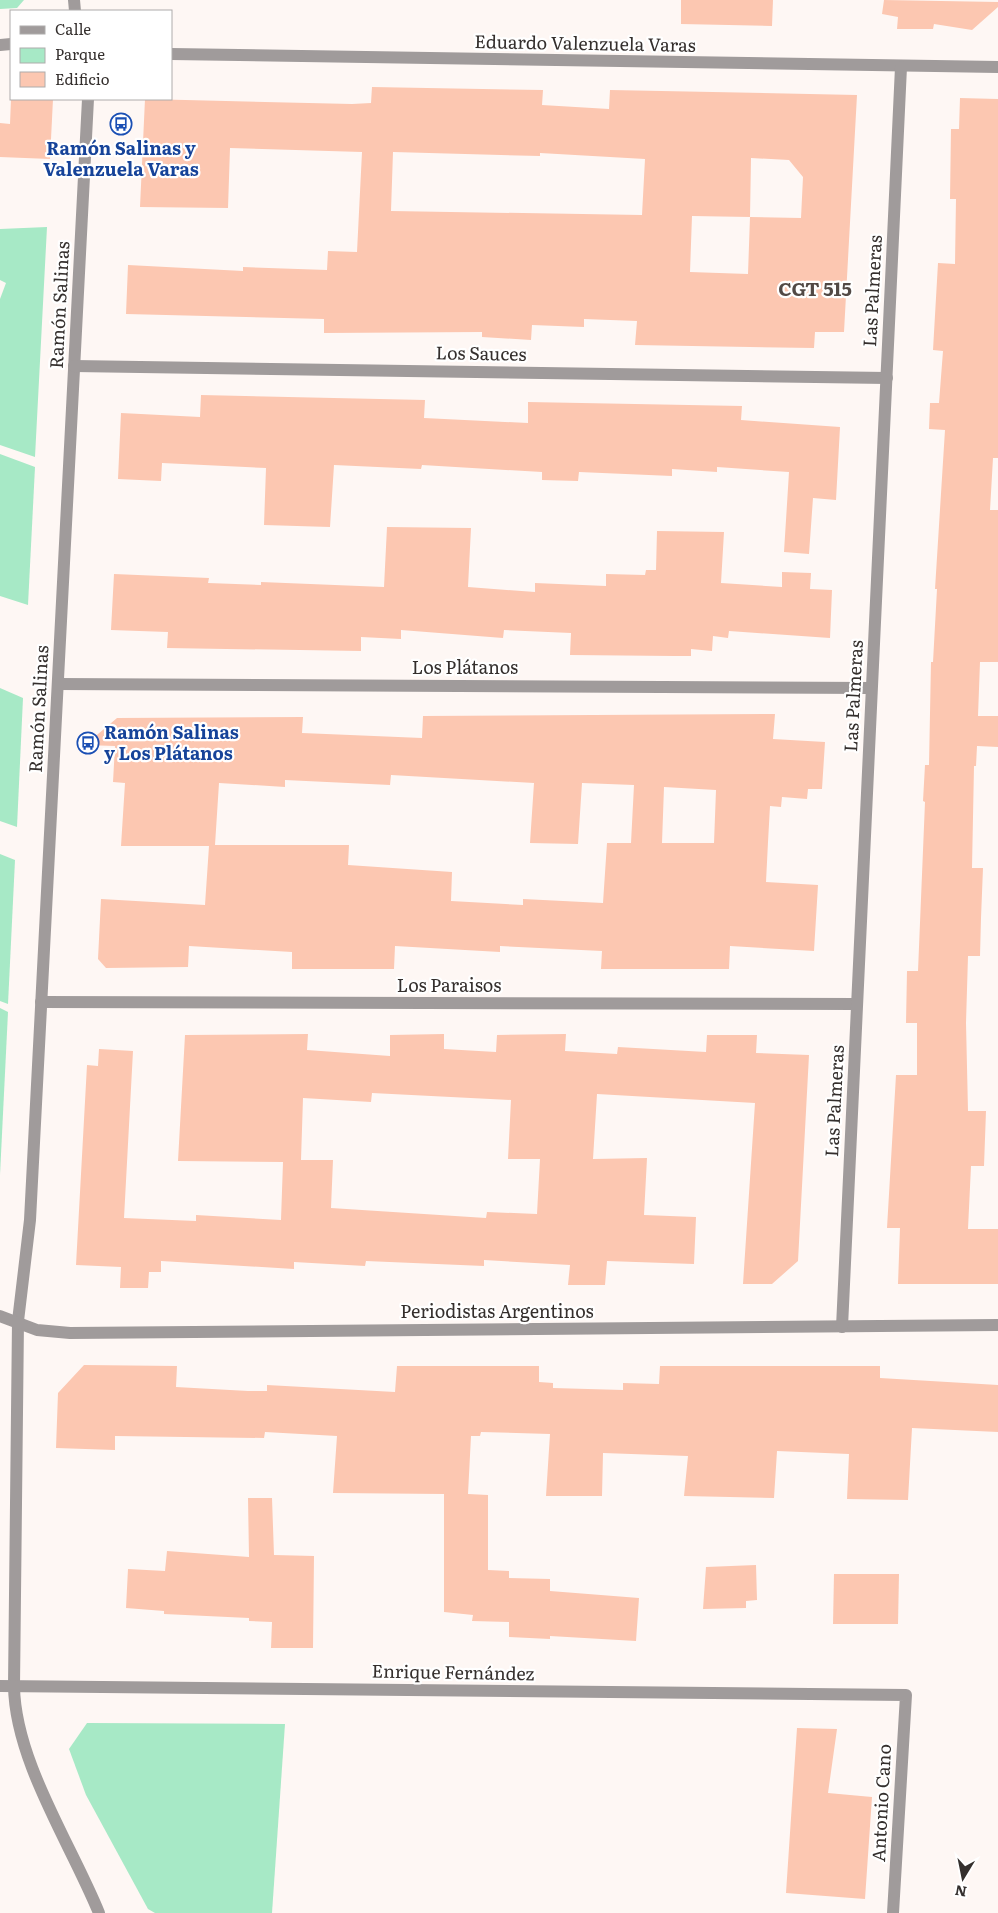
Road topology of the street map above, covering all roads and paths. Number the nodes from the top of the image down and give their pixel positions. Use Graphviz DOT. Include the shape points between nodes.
graph roads {
  1 [pos="172,54"];
  2 [pos="901,67"];
  3 [pos="998,67"];
  4 [pos="88,100"];
  5 [pos="74,366"];
  6 [pos="887,378"];
  7 [pos="58,684"];
  8 [pos="872,688"];
  9 [pos="41,1002"];
  10 [pos="856,1004"];
  11 [pos="0,1316"];
  12 [pos="18,1321"];
  13 [pos="998,1325"];
  14 [pos="842,1326"];
  15 [pos="0,1686"];
  16 [pos="14,1686"];
  17 [pos="906,1695"];
  18 [pos="98,1913"];
  19 [pos="893,1913"];
  1 -- 2 [label="street, Eduardo Valenzuela Varas"];
  2 -- 3 [label="street, Eduardo Valenzuela Varas"];
  2 -- 6 [label="street, Las Palmeras"];
  4 -- 5 [label="street, Ramón Salinas"];
  5 -- 6 [label="street, Los Sauces"];
  5 -- 7 [label="street, Ramón Salinas"];
  6 -- 8 [label="street, Las Palmeras"];
  7 -- 8 [label="street, Los Plátanos"];
  7 -- 9 [label="street, Ramón Salinas"];
  8 -- 10 [label="street, Las Palmeras"];
  9 -- 10 [label="street, Los Paraisos"];
  9 -- 12 [label="street, Ramón Salinas" via="30,1220"];
  10 -- 14 [label="street, Las Palmeras"];
  11 -- 12 [label="street, Periodistas Argentinos"];
  12 -- 14 [label="street, Periodistas Argentinos" via="37,1330 70,1333"];
  12 -- 16 [label="street, Ramón Salinas"];
  13 -- 14 [label="street, Periodistas Argentinos"];
  15 -- 16 [label="street, Enrique Fernández"];
  16 -- 17 [label="street, Enrique Fernández"];
  16 -- 18 [label="street, Ramón Salinas" via="14,1709 29,1756"];
  17 -- 19 [label="street, Antonio Cano"];
}
